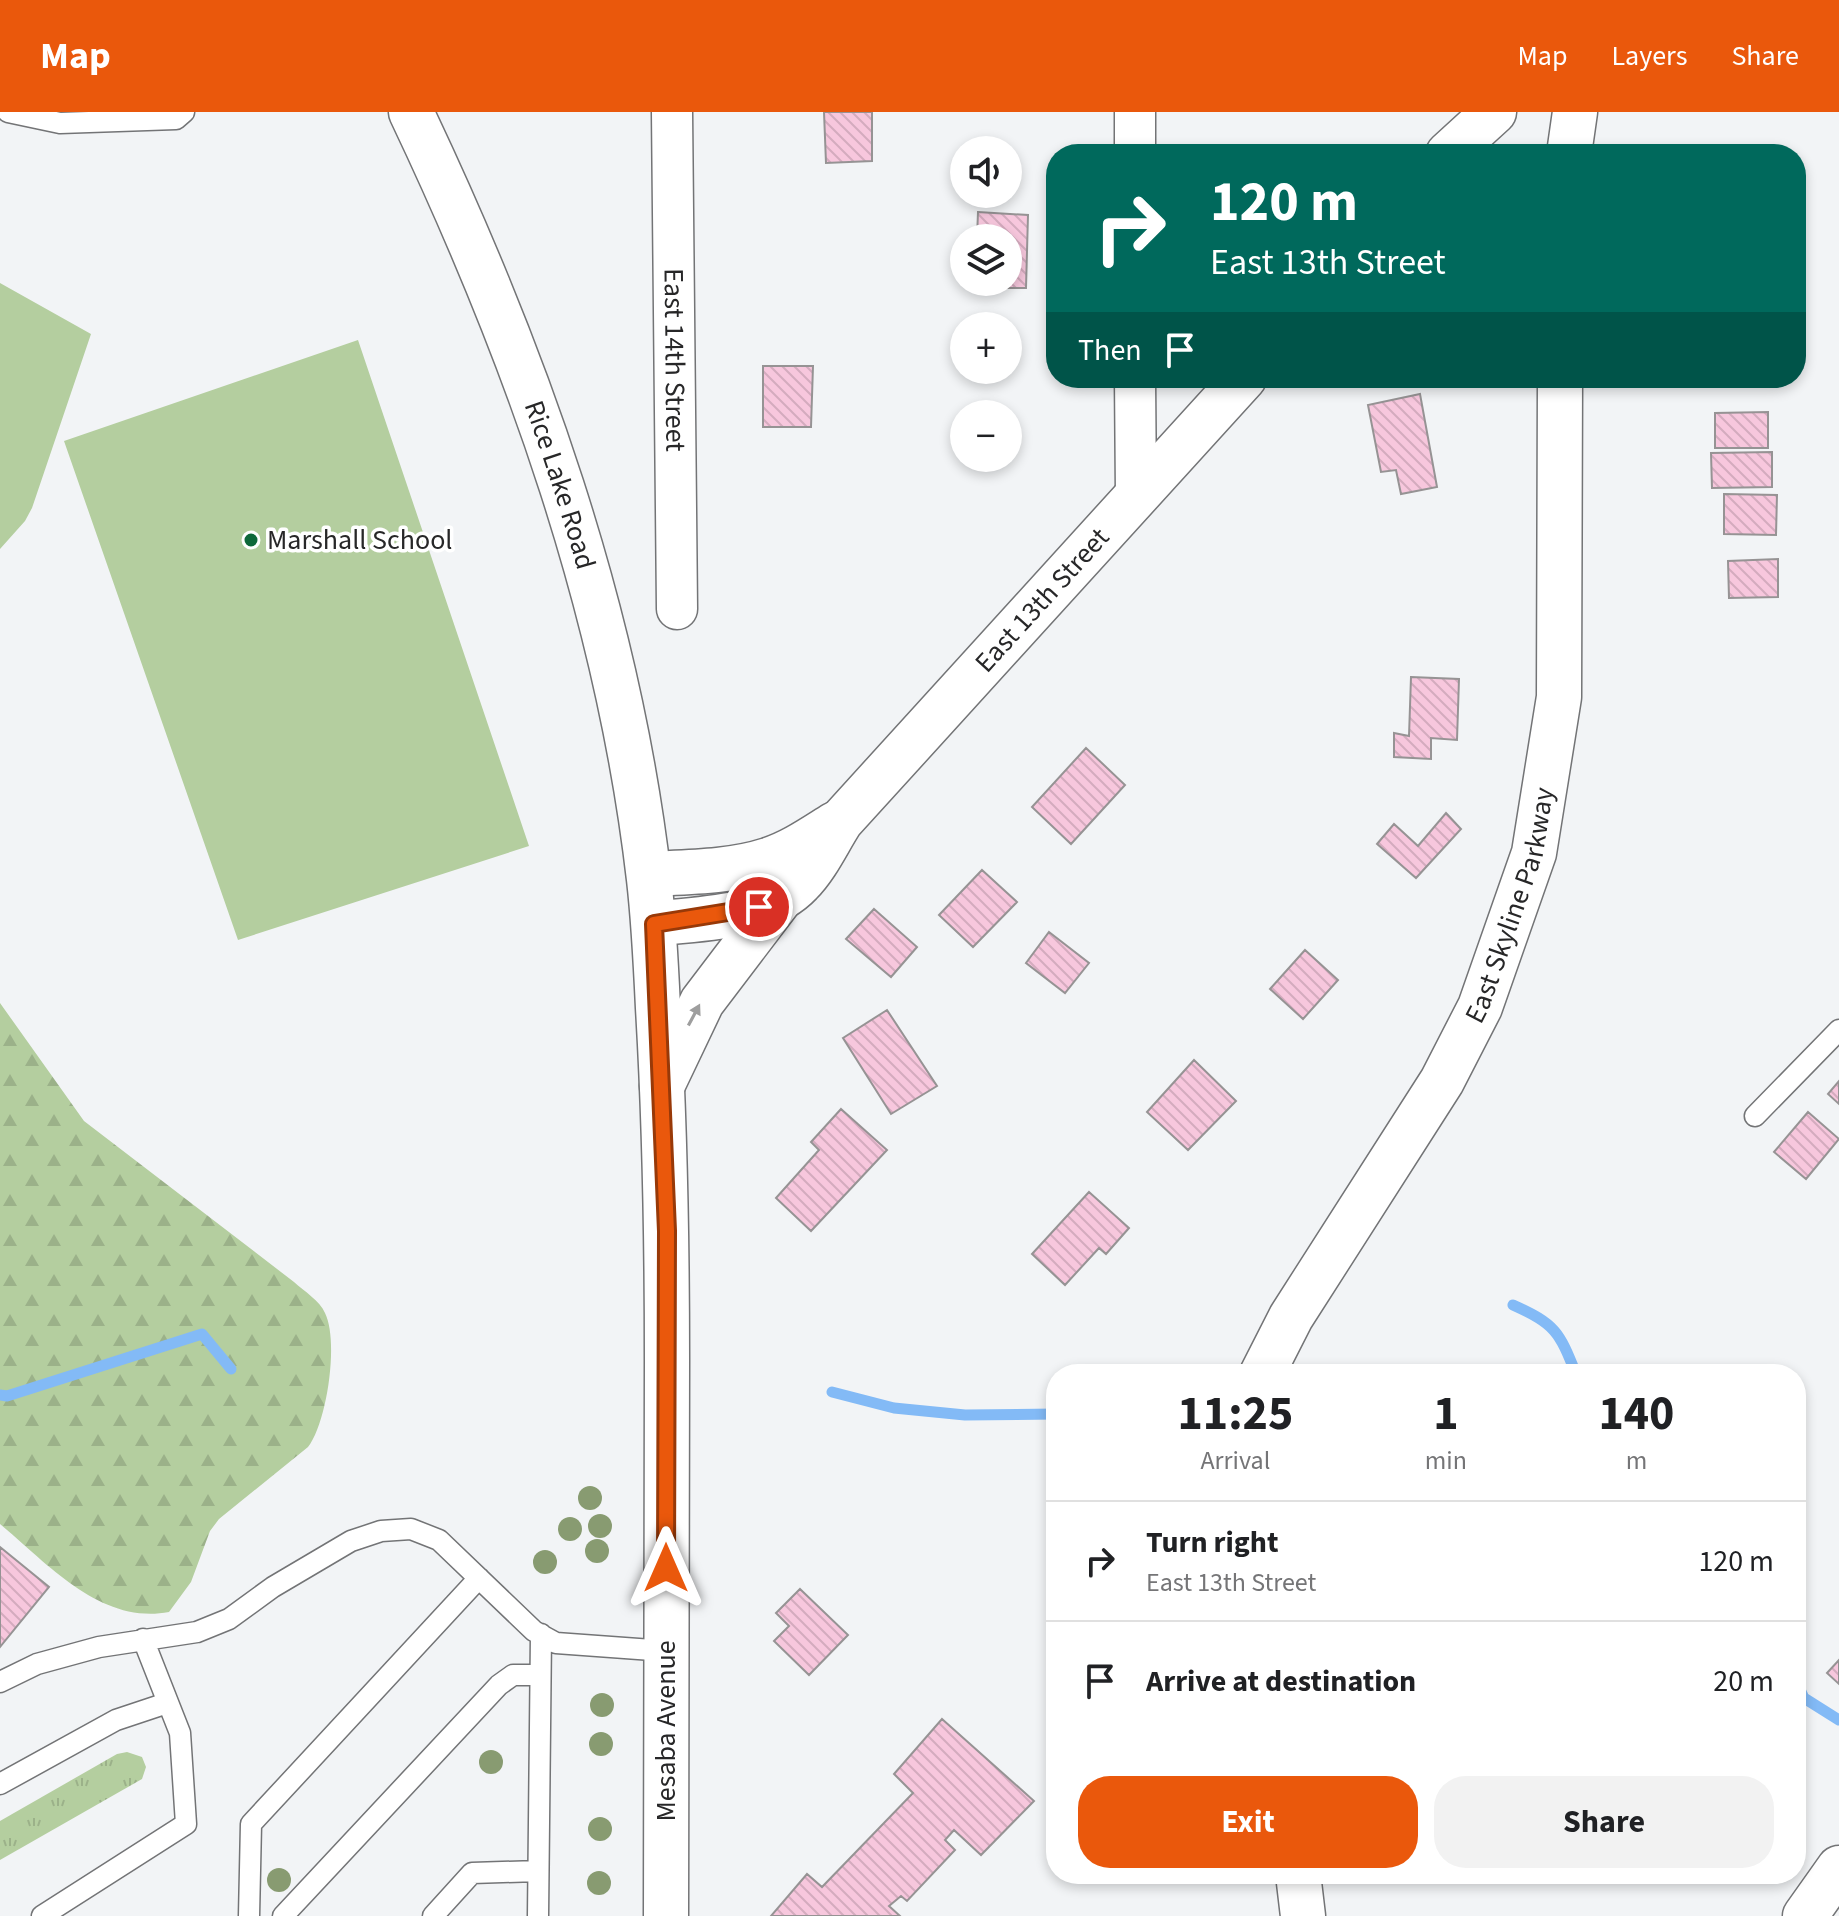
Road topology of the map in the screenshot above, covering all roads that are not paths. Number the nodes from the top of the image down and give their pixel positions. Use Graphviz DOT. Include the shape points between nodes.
graph roads {
  1 [pos="8,112"];
  2 [pos="184,112"];
  3 [pos="411,112"];
  4 [pos="672,112"];
  5 [pos="1135,112"];
  6 [pos="1494,112"];
  7 [pos="1575,112"];
  8 [pos="1135,144"];
  9 [pos="1459,144"];
  10 [pos="1570,144"];
  11 [pos="1135,388"];
  12 [pos="1235,388"];
  13 [pos="1560,388"];
  14 [pos="1136,497"];
  15 [pos="677,609"];
  16 [pos="841,821"];
  17 [pos="649,874"];
  18 [pos="781,898"];
  19 [pos="654,924"];
  20 [pos="1839,1030"];
  21 [pos="662,1086"];
  22 [pos="1755,1116"];
  23 [pos="1267,1364"];
  24 [pos="479,1578"];
  25 [pos="541,1634"];
  26 [pos="143,1639"];
  27 [pos="666,1651"];
  28 [pos="540,1675"];
  29 [pos="0,1682"];
  30 [pos="167,1703"];
  31 [pos="0,1784"];
  32 [pos="1839,1868"];
  33 [pos="538,1871"];
  34 [pos="1299,1884"];
  35 [pos="42,1916"];
  36 [pos="249,1916"];
  37 [pos="283,1916"];
  38 [pos="433,1916"];
  39 [pos="538,1916"];
  40 [pos="666,1916"];
  41 [pos="1303,1916"];
  42 [pos="1805,1916"];
  1 -- 2 [label="lane" via="60,123 176,119"];
  3 -- 17 [label="street, Rice Lake Road" via="524,374 571,514 623,718"];
  4 -- 15 [label="street, East 14th Street"];
  5 -- 8 [label="street"];
  6 -- 9 [label="street"];
  7 -- 10 [label="street"];
  11 -- 14 [label="street"];
  12 -- 14 [label="street, East 13th Street"];
  13 -- 23 [label="street, East Skyline Parkway" via="1559,697 1534,853 1480,1007 1442,1081 1291,1317"];
  14 -- 16 [label="street, East 13th Street"];
  16 -- 17 [label="street, East 13th Street" via="768,860"];
  16 -- 18 [label="street, East 13th Street" via="800,884"];
  17 -- 19 [label="street, Mesaba Avenue"];
  18 -- 19 [label="street, East 13th Street" via="735,913"];
  21 -- 18 [label="street, one-way" via="702,1002"];
  19 -- 21 [label="street, Mesaba Avenue"];
  20 -- 22 [label="lane"];
  21 -- 27 [label="street, Mesaba Avenue"];
  24 -- 25 [label="lane"];
  24 -- 26 [label="lane" via="439,1540 411,1529 381,1531 330,1553 229,1619 197,1632"];
  24 -- 36 [label="lane" via="251,1824"];
  25 -- 27 [label="lane" via="556,1643"];
  25 -- 28 [label="lane"];
  26 -- 29 [label="lane" via="37,1664"];
  26 -- 30 [label="lane"];
  27 -- 40 [label="street, Mesaba Avenue"];
  28 -- 33 [label="lane"];
  28 -- 37 [label="lane" via="513,1675 499,1685"];
  30 -- 31 [label="lane" via="116,1720"];
  30 -- 35 [label="lane" via="180,1733 186,1824"];
  32 -- 42 [label="street"];
  33 -- 38 [label="lane" via="472,1873"];
  33 -- 39 [label="lane"];
  34 -- 41 [label="street"];
}
